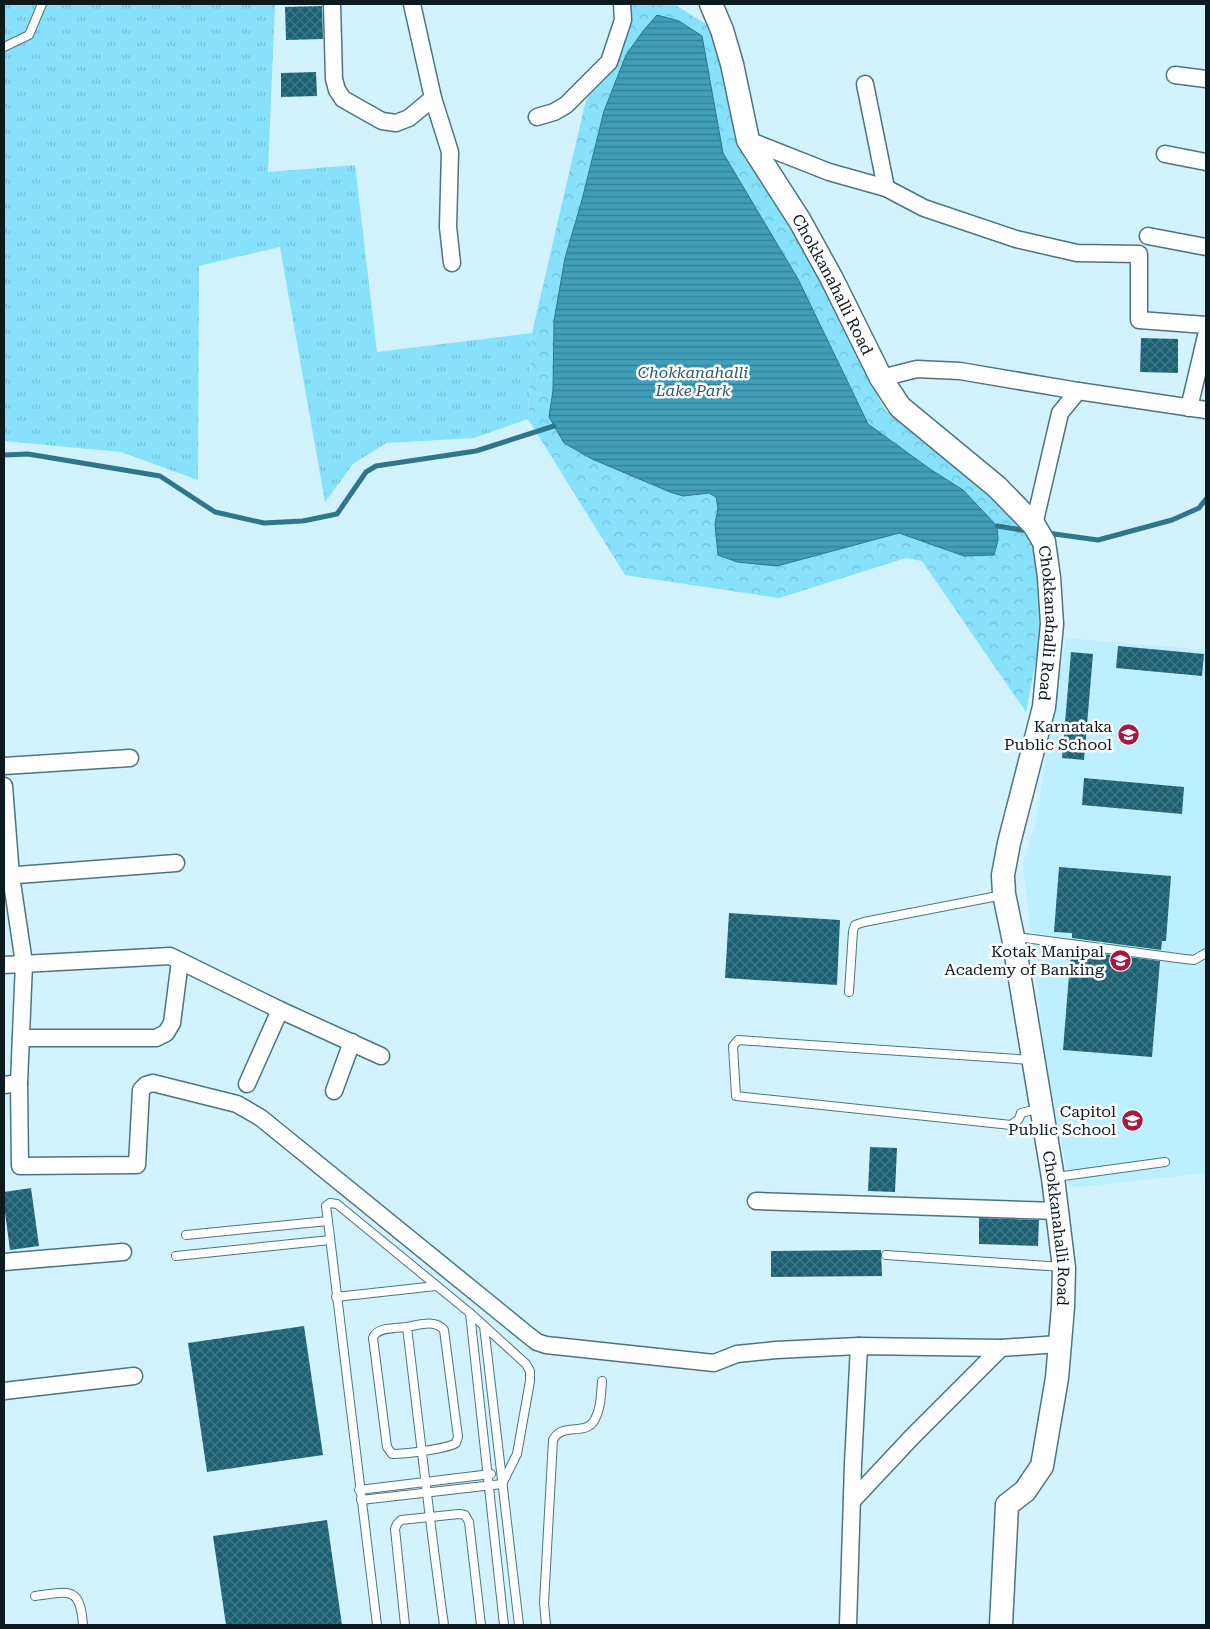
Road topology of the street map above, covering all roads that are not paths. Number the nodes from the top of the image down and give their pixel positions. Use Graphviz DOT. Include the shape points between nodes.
graph roads {
  1 [pos="42,4"];
  2 [pos="332,4"];
  3 [pos="412,4"];
  4 [pos="622,4"];
  5 [pos="711,4"];
  6 [pos="4,47"];
  7 [pos="1175,75"];
  8 [pos="1206,79"];
  9 [pos="865,84"];
  10 [pos="433,98"];
  11 [pos="537,117"];
  12 [pos="748,140"];
  13 [pos="1165,154"];
  14 [pos="1206,162"];
  15 [pos="886,188"];
  16 [pos="1148,236"];
  17 [pos="1206,247"];
  18 [pos="452,263"];
  19 [pos="1206,325"];
  20 [pos="1206,336"];
  21 [pos="881,378"];
  22 [pos="1078,391"];
  23 [pos="1189,408"];
  24 [pos="1206,410"];
  25 [pos="1039,534"];
  26 [pos="130,758"];
  27 [pos="4,766"];
  28 [pos="4,786"];
  29 [pos="176,863"];
  30 [pos="7,876"];
  31 [pos="1004,894"];
  32 [pos="1013,937"];
  33 [pos="1206,953"];
  34 [pos="180,961"];
  35 [pos="24,963"];
  36 [pos="4,965"];
  37 [pos="849,992"];
  38 [pos="280,1010"];
  39 [pos="21,1038"];
  40 [pos="352,1042"];
  41 [pos="381,1056"];
  42 [pos="1034,1060"];
  43 [pos="12,1084"];
  44 [pos="247,1084"];
  45 [pos="334,1091"];
  46 [pos="1041,1108"];
  47 [pos="1165,1162"];
  48 [pos="1053,1178"];
  49 [pos="756,1201"];
  50 [pos="1057,1211"];
  51 [pos="328,1221"];
  52 [pos="186,1235"];
  53 [pos="330,1240"];
  54 [pos="123,1252"];
  55 [pos="886,1255"];
  56 [pos="176,1256"];
  57 [pos="4,1262"];
  58 [pos="1064,1268"];
  59 [pos="436,1286"];
  60 [pos="336,1297"];
  61 [pos="470,1314"];
  62 [pos="484,1326"];
  63 [pos="407,1327"];
  64 [pos="1059,1344"];
  65 [pos="859,1346"];
  66 [pos="1001,1348"];
  67 [pos="134,1376"];
  68 [pos="602,1381"];
  69 [pos="4,1391"];
  70 [pos="422,1450"];
  71 [pos="501,1473"];
  72 [pos="488,1475"];
  73 [pos="425,1483"];
  74 [pos="502,1484"];
  75 [pos="490,1486"];
  76 [pos="359,1490"];
  77 [pos="426,1493"];
  78 [pos="361,1500"];
  79 [pos="852,1501"];
  80 [pos="429,1516"];
  81 [pos="35,1596"];
  82 [pos="83,1625"];
  83 [pos="377,1625"];
  84 [pos="405,1625"];
  85 [pos="444,1625"];
  86 [pos="481,1625"];
  87 [pos="504,1625"];
  88 [pos="519,1625"];
  89 [pos="546,1625"];
  90 [pos="848,1625"];
  91 [pos="1000,1625"];
  1 -- 6 [label="lane" via="29,35"];
  2 -- 10 [label="street" via="334,79 343,99 382,121 396,123 409,118"];
  3 -- 10 [label="street"];
  4 -- 11 [label="street" via="623,20 609,62 566,105"];
  5 -- 12 [label="street, Chokkanahalli Road" via="732,64"];
  7 -- 8 [label="street"];
  9 -- 15 [label="street"];
  10 -- 18 [label="street" via="451,159 448,227"];
  12 -- 15 [label="street" via="830,172"];
  12 -- 21 [label="street, Chokkanahalli Road" via="800,221"];
  13 -- 14 [label="street"];
  15 -- 19 [label="street" via="924,208 1016,239 1077,253 1139,254 1139,320"];
  16 -- 17 [label="street"];
  20 -- 23 [label="street"];
  21 -- 22 [label="street" via="917,369 960,371"];
  21 -- 25 [label="street, Chokkanahalli Road" via="900,408 997,487"];
  22 -- 23 [label="street"];
  22 -- 25 [label="street" via="1060,413"];
  23 -- 24 [label="street"];
  25 -- 31 [label="street, Chokkanahalli Road" via="1049,577 1052,624 1044,707 1008,843"];
  26 -- 27 [label="street"];
  28 -- 30 [label="street"];
  29 -- 30 [label="street"];
  30 -- 35 [label="street"];
  31 -- 32 [label="street, Chokkanahalli Road"];
  31 -- 37 [label="lane" via="855,925"];
  32 -- 33 [label="lane" via="1194,960"];
  32 -- 42 [label="street, Chokkanahalli Road"];
  34 -- 35 [label="street" via="170,956"];
  34 -- 38 [label="street"];
  34 -- 39 [label="street" via="172,1023 166,1033 156,1038"];
  35 -- 36 [label="street"];
  35 -- 39 [label="street"];
  38 -- 40 [label="street"];
  38 -- 44 [label="street"];
  39 -- 43 [label="street"];
  40 -- 41 [label="street"];
  40 -- 45 [label="street"];
  42 -- 46 [label="street, Chokkanahalli Road"];
  42 -- 46 [label="lane" via="738,1040 733,1046 736,1096 1011,1124 1021,1113"];
  43 -- 65 [label="street" via="20,1166 137,1165 141,1090 153,1083 237,1104 262,1118 528,1335 546,1345 714,1362 752,1352"];
  46 -- 48 [label="street, Chokkanahalli Road"];
  47 -- 48 [label="lane"];
  48 -- 50 [label="street, Chokkanahalli Road"];
  49 -- 50 [label="street"];
  50 -- 58 [label="street, Chokkanahalli Road"];
  51 -- 52 [label="lane"];
  51 -- 53 [label="lane"];
  51 -- 59 [label="lane" via="326,1206 337,1204"];
  53 -- 56 [label="lane"];
  53 -- 60 [label="lane"];
  54 -- 57 [label="street"];
  55 -- 58 [label="lane"];
  58 -- 64 [label="street, Chokkanahalli Road"];
  59 -- 60 [label="lane"];
  59 -- 61 [label="lane"];
  60 -- 76 [label="lane"];
  61 -- 62 [label="lane"];
  61 -- 72 [label="lane"];
  62 -- 71 [label="lane"];
  62 -- 74 [label="lane" via="530,1371 517,1454"];
  63 -- 70 [label="lane"];
  63 -- 70 [label="lane" via="378,1331 372,1338 387,1447 392,1454"];
  63 -- 70 [label="lane" via="434,1323 444,1330 458,1437 451,1447"];
  64 -- 66 [label="street"];
  64 -- 91 [label="street, Chokkanahalli Road" via="1057,1378 1042,1466 1025,1491 1007,1505"];
  65 -- 66 [label="street"];
  65 -- 79 [label="street"];
  66 -- 79 [label="street"];
  67 -- 69 [label="street"];
  68 -- 89 [label="lane" via="600,1407 591,1425 560,1432 553,1440 544,1604"];
  70 -- 73 [label="lane"];
  71 -- 72 [label="lane"];
  71 -- 74 [label="lane"];
  72 -- 73 [label="lane"];
  72 -- 75 [label="lane"];
  73 -- 76 [label="lane"];
  73 -- 77 [label="lane"];
  74 -- 75 [label="lane"];
  74 -- 88 [label="lane"];
  75 -- 77 [label="lane"];
  75 -- 87 [label="lane"];
  76 -- 78 [label="lane"];
  77 -- 78 [label="lane"];
  77 -- 80 [label="lane"];
  78 -- 83 [label="lane"];
  79 -- 90 [label="street"];
  80 -- 84 [label="lane" via="401,1520 397,1524"];
  80 -- 85 [label="lane"];
  80 -- 86 [label="lane" via="459,1514 469,1522"];
  81 -- 82 [label="lane" via="72,1594 79,1600"];
}
